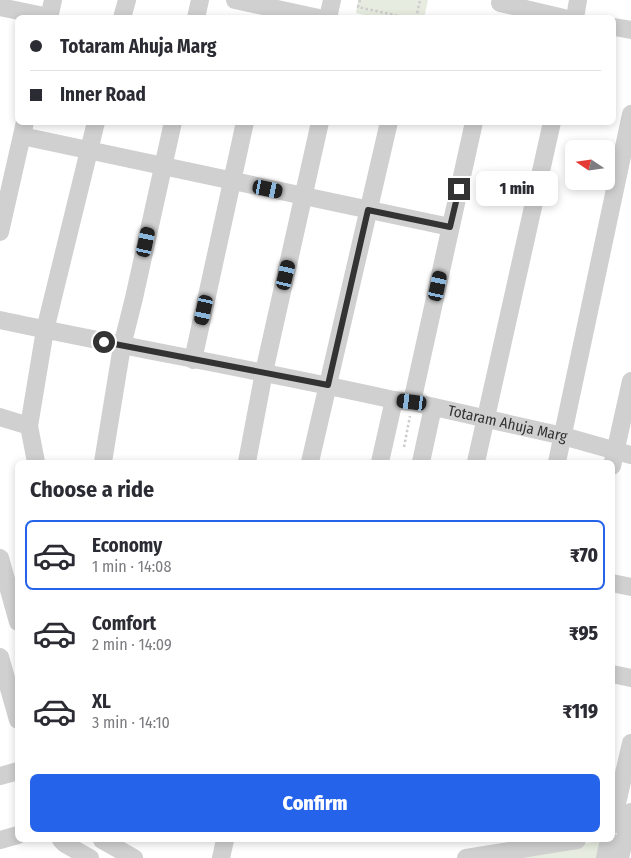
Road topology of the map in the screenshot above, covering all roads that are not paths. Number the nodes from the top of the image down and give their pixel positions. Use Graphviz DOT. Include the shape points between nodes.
graph roads {
  1 [pos="54,0"];
  2 [pos="127,0"];
  3 [pos="200,0"];
  4 [pos="235,0"];
  5 [pos="332,0"];
  6 [pos="578,0"];
  7 [pos="0,7"];
  8 [pos="269,7"];
  9 [pos="499,7"];
  10 [pos="39,15"];
  11 [pos="50,15"];
  12 [pos="123,15"];
  13 [pos="197,15"];
  14 [pos="305,15"];
  15 [pos="329,15"];
  16 [pos="546,15"];
  17 [pos="576,15"];
  18 [pos="616,27"];
  19 [pos="631,30"];
  20 [pos="631,114"];
  21 [pos="95,125"];
  22 [pos="172,125"];
  23 [pos="243,125"];
  24 [pos="319,125"];
  25 [pos="388,125"];
  26 [pos="473,125"];
  27 [pos="551,125"];
  28 [pos="24,129"];
  29 [pos="89,151"];
  30 [pos="163,167"];
  31 [pos="232,182"];
  32 [pos="303,197"];
  33 [pos="368,210"];
  34 [pos="1,224"];
  35 [pos="450,227"];
  36 [pos="0,320"];
  37 [pos="45,330"];
  38 [pos="122,346"];
  39 [pos="193,360"];
  40 [pos="264,372"];
  41 [pos="631,381"];
  42 [pos="328,385"];
  43 [pos="394,400"];
  44 [pos="412,402"];
  45 [pos="433,407"];
  46 [pos="0,418"];
  47 [pos="487,419"];
  48 [pos="29,426"];
  49 [pos="562,436"];
  50 [pos="620,458"];
  51 [pos="36,460"];
  52 [pos="103,460"];
  53 [pos="247,460"];
  54 [pos="310,460"];
  55 [pos="380,460"];
  56 [pos="421,460"];
  57 [pos="477,460"];
  58 [pos="557,460"];
  59 [pos="0,558"];
  60 [pos="615,584"];
  61 [pos="631,587"];
  62 [pos="14,594"];
  63 [pos="0,657"];
  64 [pos="615,675"];
  65 [pos="631,678"];
  66 [pos="11,714"];
  67 [pos="631,744"];
  68 [pos="15,772"];
  69 [pos="0,776"];
  70 [pos="631,812"];
  71 [pos="615,823"];
  72 [pos="615,827"];
  73 [pos="615,833"];
  74 [pos="15,836"];
  75 [pos="0,840"];
  76 [pos="65,842"];
  77 [pos="95,842"];
  78 [pos="106,842"];
  79 [pos="225,842"];
  80 [pos="565,842"];
  81 [pos="610,842"];
  82 [pos="86,857"];
  83 [pos="134,858"];
  84 [pos="221,858"];
  85 [pos="466,858"];
  86 [pos="605,858"];
  87 [pos="620,858"];
  1 -- 11 [label="street"];
  2 -- 12 [label="street"];
  3 -- 13 [label="street"];
  4 -- 8 [label="street"];
  5 -- 15 [label="street"];
  6 -- 17 [label="street"];
  7 -- 10 [label="street"];
  8 -- 14 [label="street"];
  9 -- 16 [label="street"];
  18 -- 19 [label="street"];
  20 -- 49 [label="street"];
  21 -- 29 [label="street"];
  22 -- 30 [label="street"];
  23 -- 31 [label="street"];
  24 -- 32 [label="street"];
  25 -- 33 [label="street"];
  26 -- 35 [label="street"];
  27 -- 47 [label="street"];
  28 -- 29 [label="street"];
  28 -- 34 [label="street"];
  29 -- 30 [label="street"];
  29 -- 37 [label="street"];
  30 -- 31 [label="street"];
  30 -- 38 [label="street"];
  31 -- 32 [label="street"];
  31 -- 39 [label="street"];
  32 -- 33 [label="street"];
  32 -- 40 [label="street"];
  33 -- 35 [label="street"];
  33 -- 42 [label="street"];
  35 -- 44 [label="street"];
  36 -- 37 [label="street, Totaram Ahuja Marg"];
  37 -- 38 [label="street, Totaram Ahuja Marg"];
  37 -- 48 [label="street"];
  38 -- 39 [label="street, Totaram Ahuja Marg"];
  38 -- 52 [label="street"];
  39 -- 40 [label="street, Totaram Ahuja Marg"];
  40 -- 42 [label="street, Totaram Ahuja Marg"];
  40 -- 53 [label="street"];
  41 -- 50 [label="street"];
  42 -- 43 [label="street, Totaram Ahuja Marg"];
  42 -- 54 [label="street"];
  43 -- 44 [label="street, Totaram Ahuja Marg"];
  43 -- 55 [label="street"];
  44 -- 45 [label="street, Totaram Ahuja Marg"];
  45 -- 47 [label="street, Totaram Ahuja Marg"];
  45 -- 56 [label="street"];
  46 -- 48 [label="street"];
  47 -- 49 [label="street, Totaram Ahuja Marg"];
  47 -- 57 [label="street"];
  48 -- 51 [label="street"];
  49 -- 50 [label="street, Totaram Ahuja Marg"];
  49 -- 58 [label="street"];
  59 -- 62 [label="street"];
  60 -- 61 [label="street"];
  63 -- 66 [label="street"];
  64 -- 65 [label="street"];
  67 -- 71 [label="street"];
  68 -- 69 [label="street"];
  70 -- 72 [label="street"];
  73 -- 87 [label="street"];
  74 -- 75 [label="street"];
  76 -- 82 [label="street"];
  77 -- 82 [label="street"];
  78 -- 83 [label="street"];
  79 -- 84 [label="street"];
  80 -- 85 [label="street"];
  81 -- 86 [label="street"];
}
